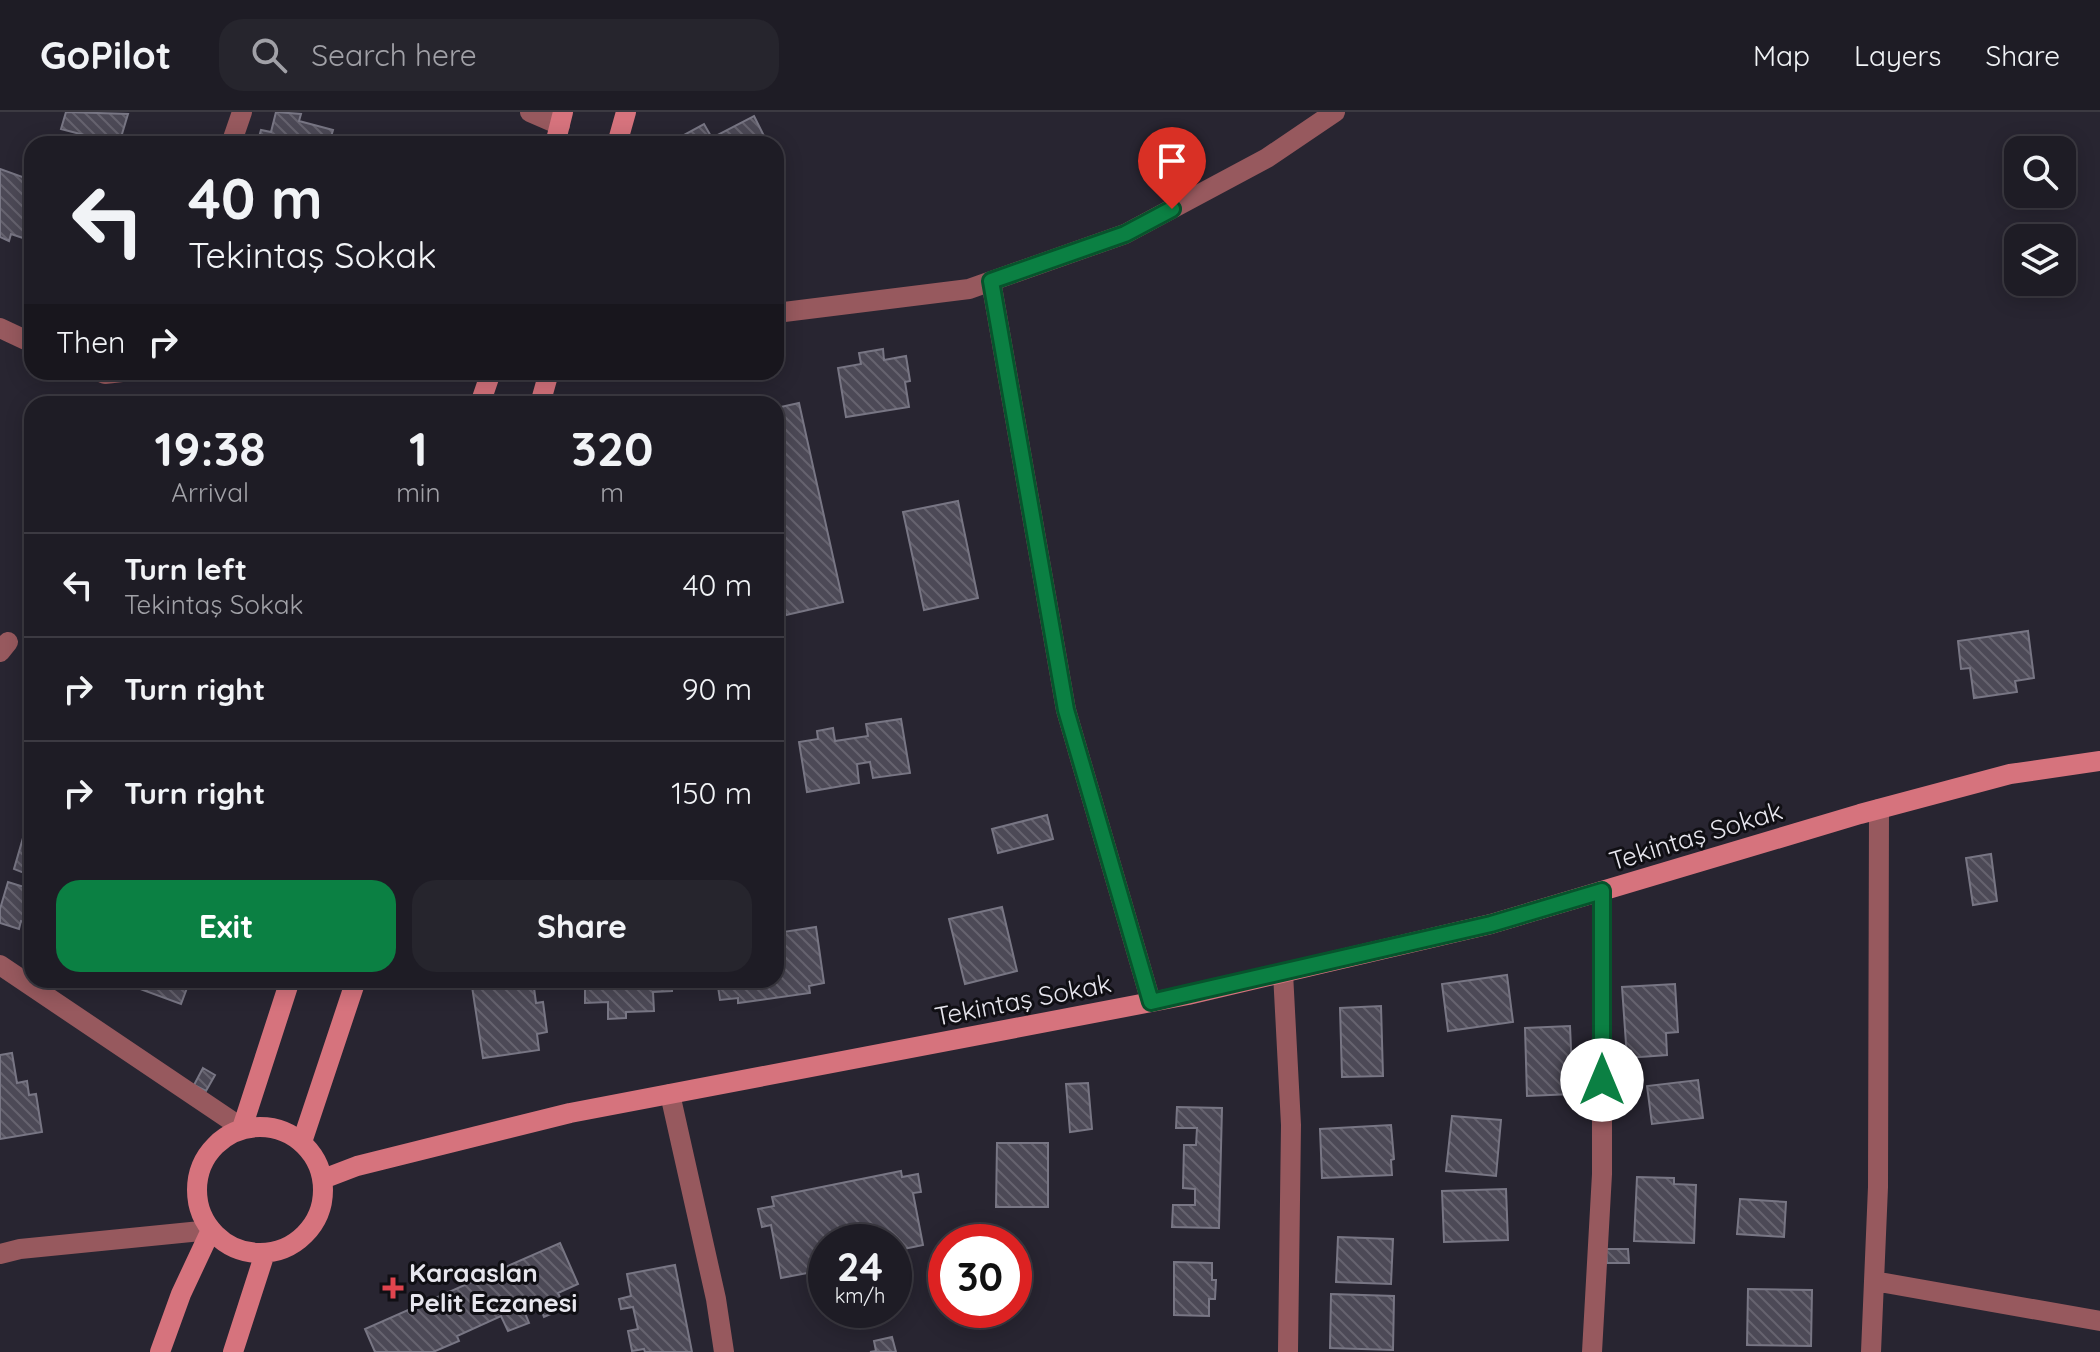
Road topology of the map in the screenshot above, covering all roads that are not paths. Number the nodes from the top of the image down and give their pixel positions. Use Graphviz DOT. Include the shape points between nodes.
graph roads {
  1 [pos="242,112"];
  2 [pos="530,112"];
  3 [pos="626,112"];
  4 [pos="1335,112"];
  5 [pos="559,127"];
  6 [pos="234,136"];
  7 [pos="619,136"];
  8 [pos="991,281"];
  9 [pos="784,312"];
  10 [pos="0,328"];
  11 [pos="24,339"];
  12 [pos="2100,761"];
  13 [pos="1879,809"];
  14 [pos="1602,891"];
  15 [pos="0,965"];
  16 [pos="1283,973"];
  17 [pos="24,981"];
  18 [pos="34,988"];
  19 [pos="287,988"];
  20 [pos="353,988"];
  21 [pos="1151,1002"];
  22 [pos="670,1094"];
  23 [pos="242,1128"];
  24 [pos="302,1142"];
  25 [pos="323,1179"];
  26 [pos="211,1230"];
  27 [pos="265,1253"];
  28 [pos="0,1254"];
  29 [pos="1874,1281"];
  30 [pos="2100,1321"];
  31 [pos="160,1352"];
  32 [pos="233,1352"];
  33 [pos="724,1352"];
  34 [pos="1288,1352"];
  35 [pos="1592,1352"];
  36 [pos="1871,1352"];
  1 -- 6 [label="street"];
  2 -- 5 [label="street"];
  3 -- 7 [label="street"];
  4 -- 8 [label="street" via="1267,158 1125,234"];
  8 -- 9 [label="street" via="969,289"];
  8 -- 21 [label="street" via="1066,710"];
  10 -- 11 [label="street"];
  12 -- 13 [label="street, Tekintaş Sokak" via="2010,774"];
  13 -- 14 [label="street, Tekintaş Sokak"];
  13 -- 29 [label="street"];
  14 -- 16 [label="street, Tekintaş Sokak" via="1491,924"];
  14 -- 35 [label="street" via="1602,1174"];
  15 -- 17 [label="street"];
  16 -- 21 [label="street, Tekintaş Sokak"];
  16 -- 34 [label="street" via="1291,1125"];
  18 -- 23 [label="street"];
  19 -- 23 [label="street"];
  20 -- 24 [label="street"];
  21 -- 22 [label="street, Tekintaş Sokak"];
  22 -- 25 [label="street, Tekintaş Sokak" via="570,1113"];
  22 -- 33 [label="street"];
  23 -- 24 [label="street" via="264,1126"];
  23 -- 26 [label="street" via="208,1153 199,1172 201,1212"];
  24 -- 25 [label="street"];
  25 -- 27 [label="street" via="316,1221 285,1248"];
  26 -- 27 [label="street" via="226,1243"];
  26 -- 28 [label="street"];
  26 -- 31 [label="street"];
  27 -- 32 [label="street"];
  29 -- 30 [label="street"];
  29 -- 36 [label="street"];
}
